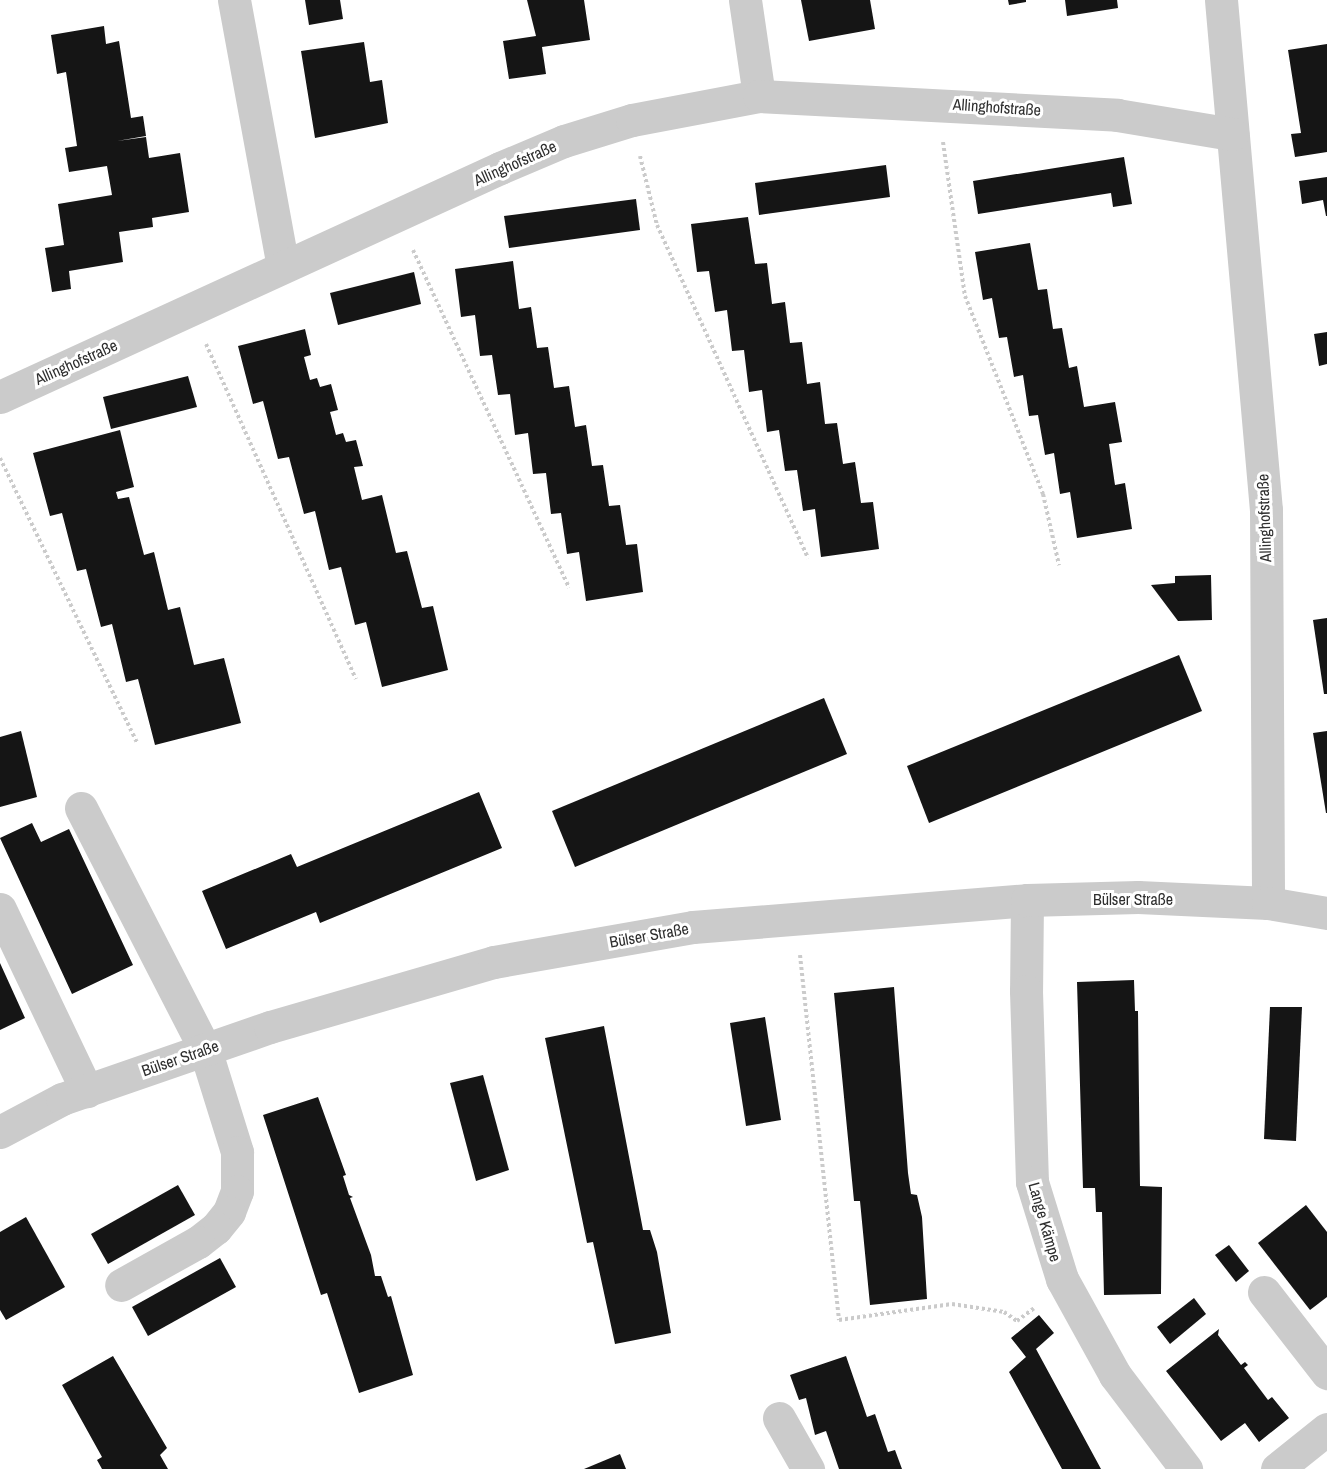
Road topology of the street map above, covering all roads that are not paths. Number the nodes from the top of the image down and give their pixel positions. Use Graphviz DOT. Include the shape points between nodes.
graph roads {
  1 [pos="234,0"];
  2 [pos="745,0"];
  3 [pos="1221,0"];
  4 [pos="759,96"];
  5 [pos="1232,135"];
  6 [pos="283,266"];
  7 [pos="0,397"];
  8 [pos="81,808"];
  9 [pos="1027,900"];
  10 [pos="1268,903"];
  11 [pos="0,909"];
  12 [pos="1327,914"];
  13 [pos="205,1049"];
  14 [pos="87,1090"];
  15 [pos="3,1122"];
  16 [pos="121,1285"];
  17 [pos="1264,1292"];
  18 [pos="1327,1373"];
  19 [pos="778,1418"];
  20 [pos="1327,1429"];
  21 [pos="808,1469"];
  22 [pos="1186,1469"];
  23 [pos="1277,1469"];
  1 -- 6 [label="street"];
  2 -- 4 [label="street"];
  3 -- 5 [label="street, Allinghofstraße"];
  4 -- 5 [label="street, Allinghofstraße" via="1117,116"];
  4 -- 6 [label="street, Allinghofstraße" via="632,120 564,141"];
  5 -- 10 [label="street, Allinghofstraße" via="1266,510"];
  6 -- 7 [label="street, Allinghofstraße"];
  8 -- 13 [label="street"];
  9 -- 10 [label="street, Bülser Straße" via="1138,897"];
  9 -- 13 [label="street, Bülser Straße" via="693,927 494,962"];
  9 -- 22 [label="street, Lange Kämpe" via="1032,1182 1066,1286 1115,1375"];
  10 -- 12 [label="street, Bülser Straße"];
  11 -- 14 [label="street"];
  13 -- 14 [label="street, Bülser Straße"];
  13 -- 16 [label="street" via="237,1152 237,1191 229,1212 198,1242"];
  14 -- 15 [label="street, Bülser Straße"];
  17 -- 18 [label="street"];
  19 -- 21 [label="street"];
  20 -- 23 [label="street"];
}
